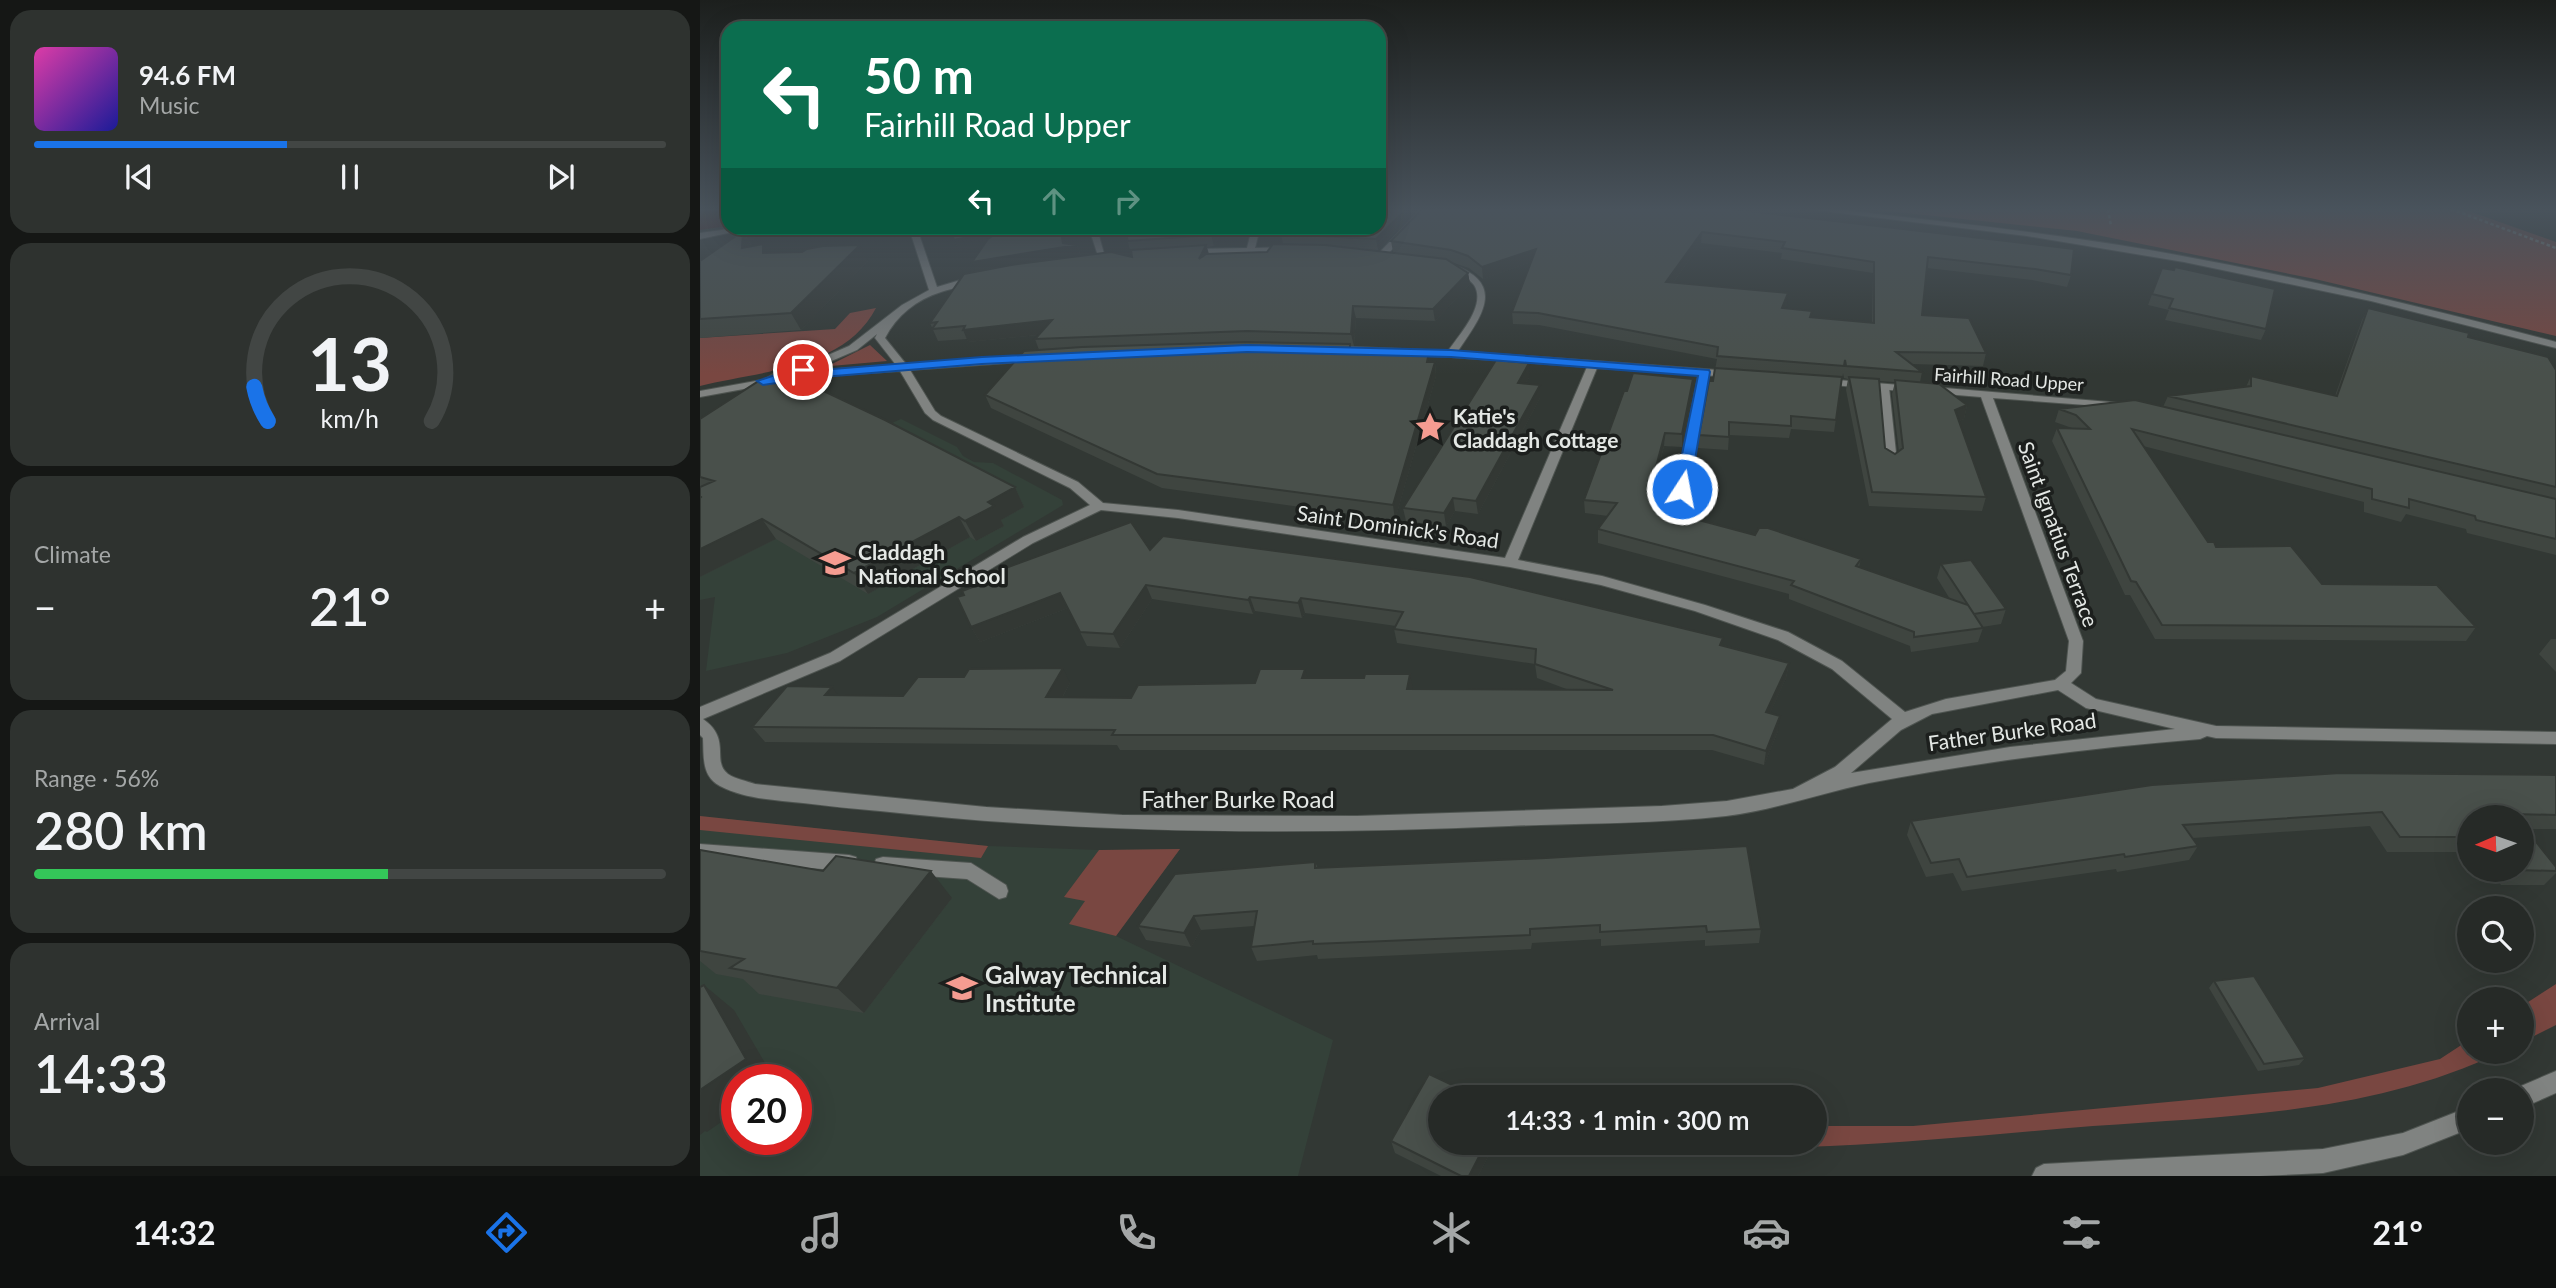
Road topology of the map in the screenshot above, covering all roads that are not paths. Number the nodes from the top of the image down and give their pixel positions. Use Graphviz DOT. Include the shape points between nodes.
graph roads {
  1 [pos="925,264"];
  2 [pos="2206,264"];
  3 [pos="1441,265"];
  4 [pos="987,276"];
  5 [pos="934,291"];
  6 [pos="889,321"];
  7 [pos="2556,345"];
  8 [pos="1318,349"];
  9 [pos="1451,354"];
  10 [pos="1049,357"];
  11 [pos="1592,365"];
  12 [pos="903,366"];
  13 [pos="1704,372"];
  14 [pos="1748,375"];
  15 [pos="763,381"];
  16 [pos="1814,381"];
  17 [pos="1884,387"];
  18 [pos="700,394"];
  19 [pos="1986,395"];
  20 [pos="2140,409"];
  21 [pos="1891,462"];
  22 [pos="1682,489"];
  23 [pos="1098,506"];
  24 [pos="1510,563"];
  25 [pos="2060,684"];
  26 [pos="700,714"];
  27 [pos="1904,720"];
  28 [pos="700,724"];
  29 [pos="2216,732"];
  30 [pos="2556,738"];
  31 [pos="1817,788"];
  32 [pos="700,852"];
  33 [pos="999,891"];
  34 [pos="2556,1082"];
  35 [pos="2534,1092"];
  36 [pos="2457,1123"];
  37 [pos="2130,1174"];
  38 [pos="2044,1176"];
  1 -- 5 [label="street"];
  2 -- 7 [label="street"];
  3 -- 9 [label="street" via="1473,277 1483,298"];
  4 -- 5 [label="street"];
  5 -- 6 [label="street"];
  6 -- 12 [label="street" via="880,338"];
  6 -- 15 [label="street" via="828,359"];
  8 -- 9 [label="street"];
  9 -- 11 [label="street"];
  10 -- 12 [label="street"];
  11 -- 13 [label="street"];
  11 -- 24 [label="street"];
  12 -- 15 [label="street"];
  12 -- 23 [label="street" via="931,413 943,422 1074,485"];
  13 -- 14 [label="street"];
  13 -- 22 [label="street"];
  15 -- 18 [label="street"];
  16 -- 17 [label="street, Fairhill Road Upper"];
  17 -- 19 [label="street, Fairhill Road Upper"];
  17 -- 21 [label="street"];
  19 -- 20 [label="street, Fairhill Road Upper"];
  19 -- 25 [label="street, Saint Ignatius Terrace" via="2076,641 2073,673"];
  23 -- 24 [label="street, Saint Dominick's Road"];
  23 -- 26 [label="street" via="1028,540 835,657"];
  24 -- 27 [label="street, Saint Dominick's Road" via="1602,581 1783,636 1837,665"];
  25 -- 27 [label="street, Father Burke Road" via="1929,708"];
  25 -- 29 [label="street, Father Burke Road" via="2092,704"];
  27 -- 31 [label="street, Father Burke Road"];
  28 -- 31 [label="street, Father Burke Road" via="711,736 713,769 723,780 746,789 1060,820 1455,822 1743,806"];
  29 -- 30 [label="street, Father Burke Road"];
  29 -- 31 [label="street, Father Burke Road" via="2103,740 1913,768"];
  32 -- 33 [label="street" via="971,871"];
  34 -- 35 [label="street"];
  36 -- 37 [label="street" via="2403,1144 2323,1161"];
  37 -- 38 [label="street"];
}
